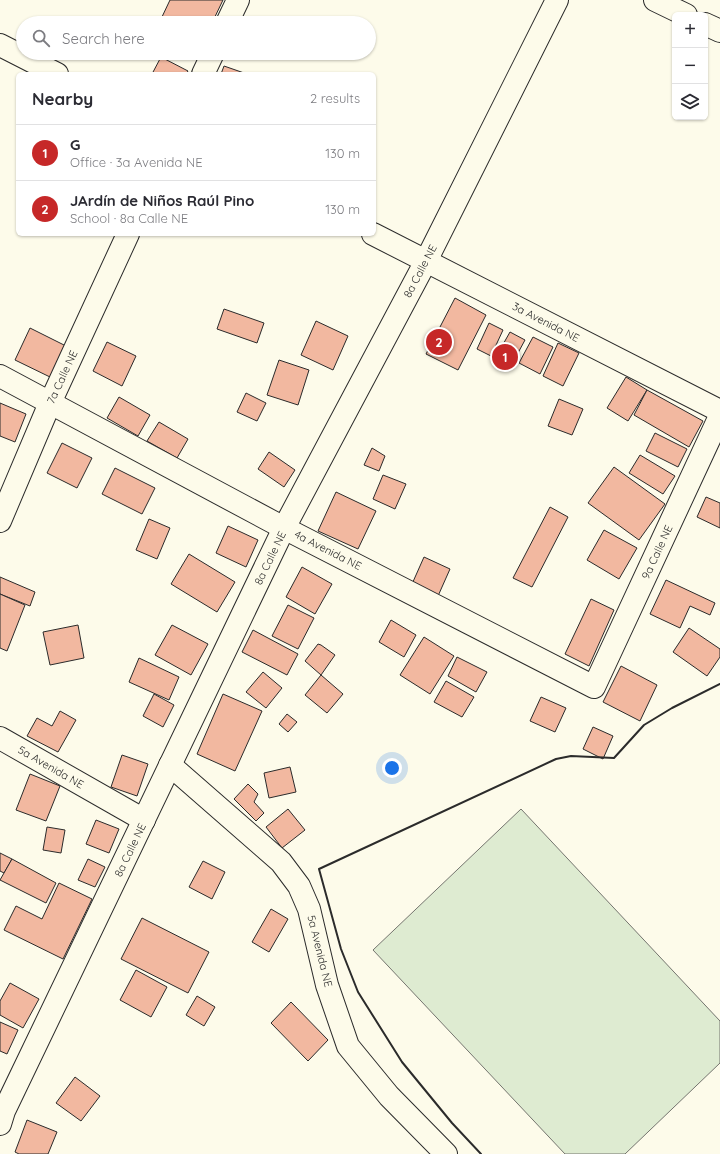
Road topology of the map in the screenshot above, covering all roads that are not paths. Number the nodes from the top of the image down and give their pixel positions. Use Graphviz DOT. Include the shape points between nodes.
graph roads {
  1 [pos="238,0"];
  2 [pos="557,0"];
  3 [pos="655,0"];
  4 [pos="680,12"];
  5 [pos="230,16"];
  6 [pos="708,25"];
  7 [pos="720,31"];
  8 [pos="0,45"];
  9 [pos="16,53"];
  10 [pos="29,60"];
  11 [pos="210,60"];
  12 [pos="53,72"];
  13 [pos="204,72"];
  14 [pos="127,236"];
  15 [pos="376,236"];
  16 [pos="426,261"];
  17 [pos="0,376"];
  18 [pos="50,403"];
  19 [pos="720,410"];
  20 [pos="720,416"];
  21 [pos="0,521"];
  22 [pos="284,528"];
  23 [pos="594,687"];
  24 [pos="0,738"];
  25 [pos="170,765"];
  26 [pos="144,820"];
  27 [pos="1,1114"];
  28 [pos="446,1154"];
  1 -- 5 [label="street"];
  2 -- 16 [label="street, 8a Calle NE"];
  3 -- 4 [label="street"];
  6 -- 7 [label="street"];
  8 -- 9 [label="street"];
  10 -- 12 [label="street"];
  11 -- 13 [label="street"];
  14 -- 18 [label="street, 7a Calle NE"];
  15 -- 16 [label="street, 3a Avenida NE"];
  16 -- 19 [label="street, 3a Avenida NE"];
  16 -- 22 [label="street, 8a Calle NE"];
  17 -- 18 [label="street, 4a Avenida NE"];
  18 -- 21 [label="street, 7a Calle NE"];
  18 -- 22 [label="street, 4a Avenida NE"];
  20 -- 23 [label="street, 9a Calle NE"];
  22 -- 23 [label="street, 4a Avenida NE"];
  22 -- 25 [label="street, 8a Calle NE"];
  24 -- 26 [label="street, 5a Avenida NE"];
  25 -- 26 [label="street, 8a Calle NE"];
  25 -- 28 [label="street, 5a Avenida NE" via="281,862 299,886 310,909 327,985 348,1046 390,1096"];
  26 -- 27 [label="street, 8a Calle NE"];
}
